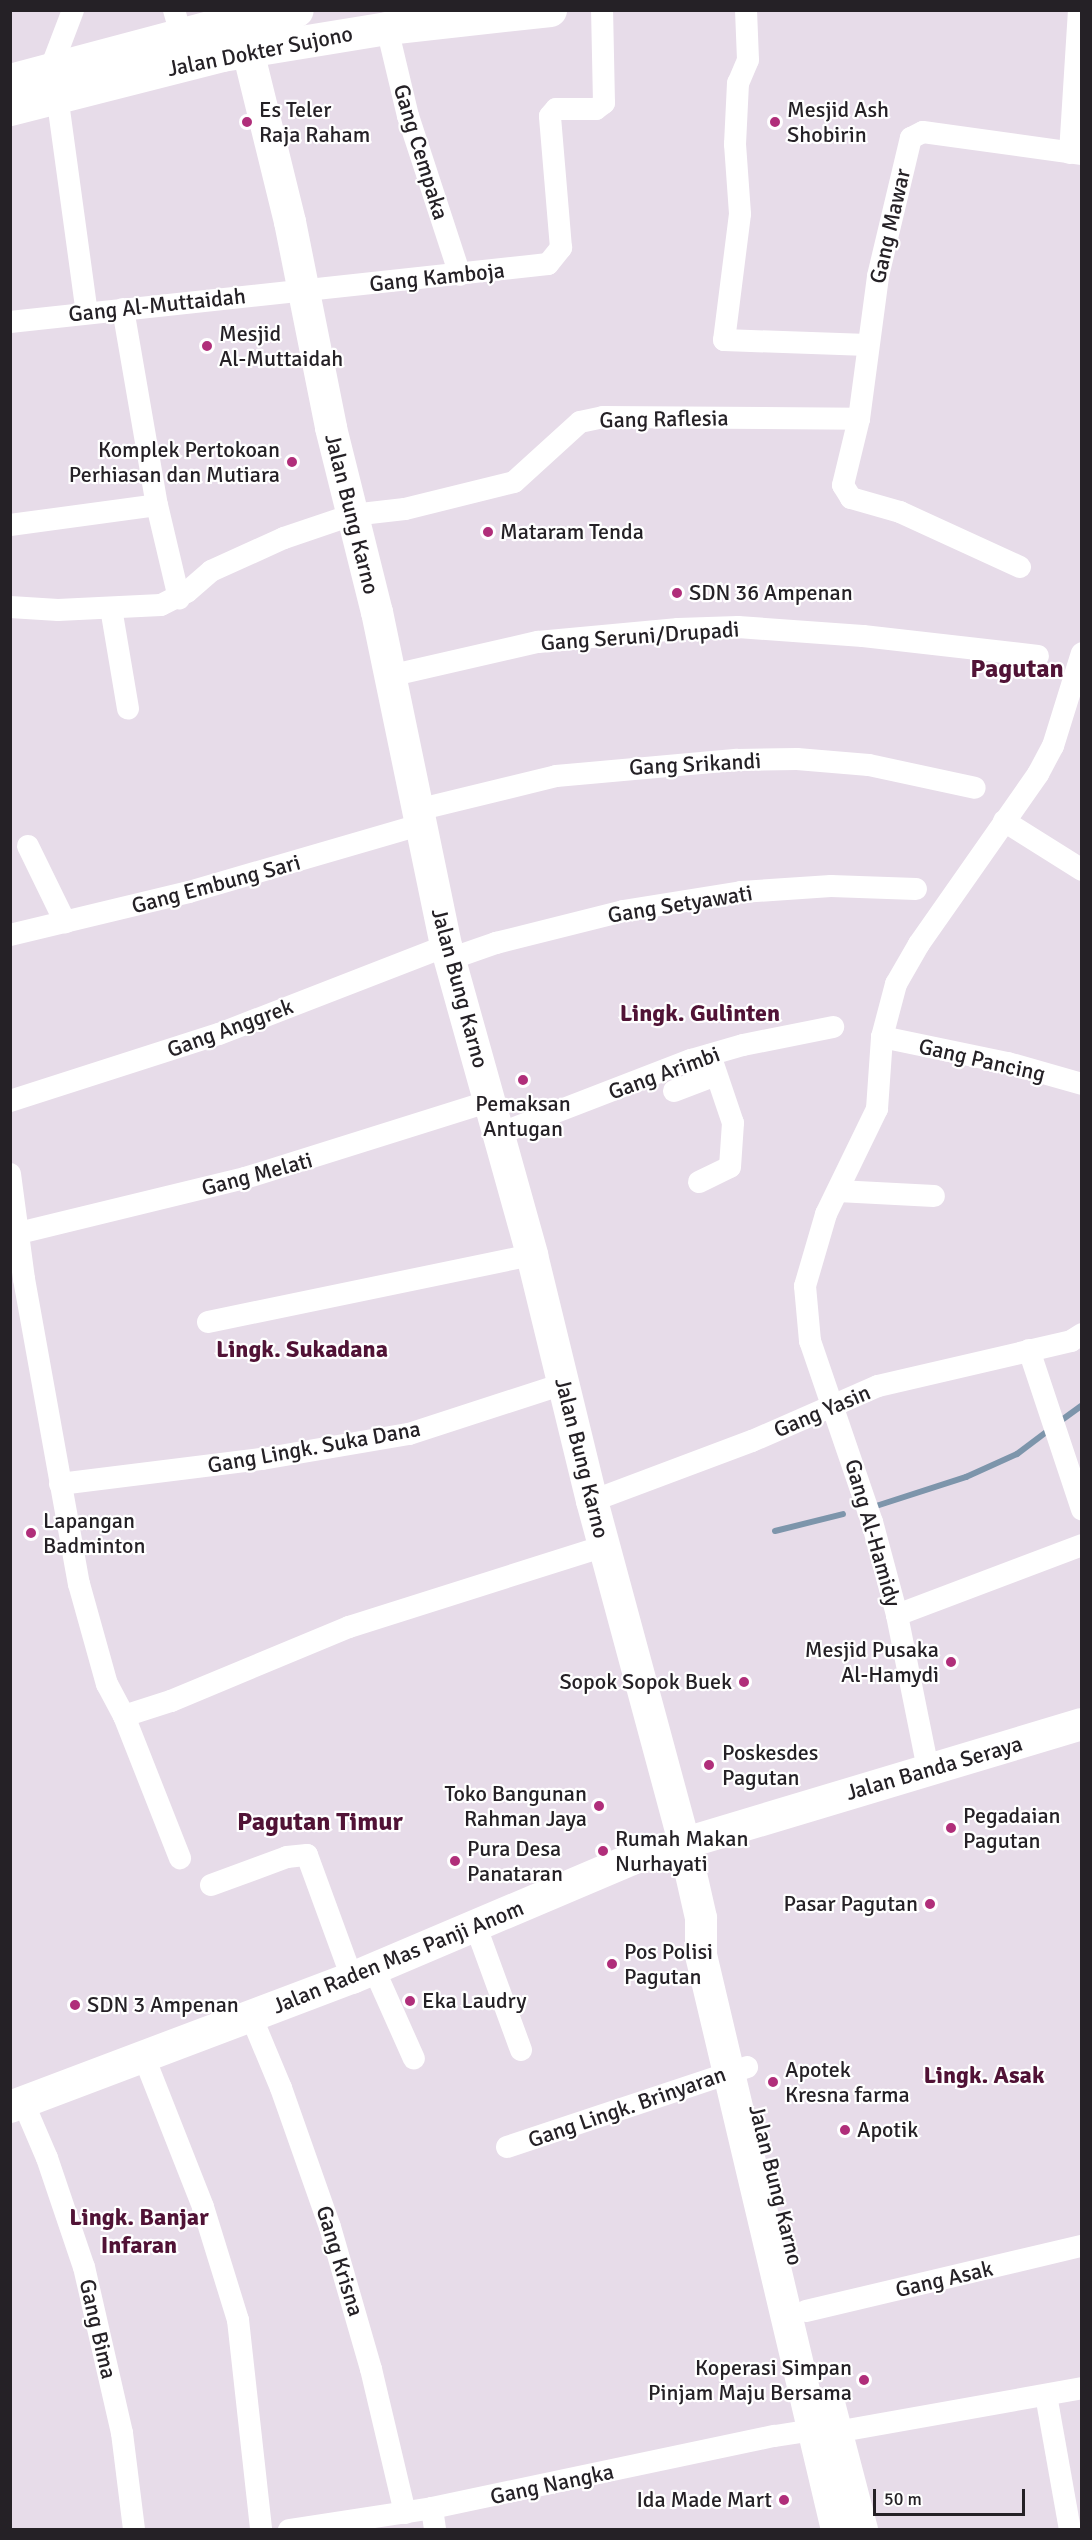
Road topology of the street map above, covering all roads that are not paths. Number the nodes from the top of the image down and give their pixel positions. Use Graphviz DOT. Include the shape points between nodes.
graph roads {
  1 [pos="73,10"];
  2 [pos="550,10"];
  3 [pos="603,10"];
  4 [pos="746,10"];
  5 [pos="1079,10"];
  6 [pos="177,22"];
  7 [pos="387,27"];
  8 [pos="254,34"];
  9 [pos="10,80"];
  10 [pos="54,82"];
  11 [pos="10,109"];
  12 [pos="1076,153"];
  13 [pos="460,275"];
  14 [pos="304,289"];
  15 [pos="123,309"];
  16 [pos="87,313"];
  17 [pos="10,322"];
  18 [pos="868,345"];
  19 [pos="859,419"];
  20 [pos="157,505"];
  21 [pos="352,515"];
  22 [pos="10,525"];
  23 [pos="1020,567"];
  24 [pos="179,598"];
  25 [pos="10,607"];
  26 [pos="111,608"];
  27 [pos="1082,653"];
  28 [pos="1038,656"];
  29 [pos="389,676"];
  30 [pos="128,709"];
  31 [pos="975,788"];
  32 [pos="418,818"];
  33 [pos="1004,821"];
  34 [pos="28,846"];
  35 [pos="1082,870"];
  36 [pos="916,889"];
  37 [pos="60,911"];
  38 [pos="10,934"];
  39 [pos="448,952"];
  40 [pos="833,1027"];
  41 [pos="882,1038"];
  42 [pos="713,1065"];
  43 [pos="1082,1083"];
  44 [pos="674,1091"];
  45 [pos="10,1101"];
  46 [pos="490,1101"];
  47 [pos="500,1134"];
  48 [pos="10,1174"];
  49 [pos="699,1182"];
  50 [pos="838,1191"];
  51 [pos="934,1196"];
  52 [pos="19,1233"];
  53 [pos="532,1255"];
  54 [pos="208,1322"];
  55 [pos="1082,1334"];
  56 [pos="1029,1350"];
  57 [pos="563,1384"];
  58 [pos="833,1404"];
  59 [pos="60,1484"];
  60 [pos="592,1502"];
  61 [pos="1082,1509"];
  62 [pos="1082,1545"];
  63 [pos="605,1546"];
  64 [pos="897,1615"];
  65 [pos="124,1716"];
  66 [pos="1082,1724"];
  67 [pos="928,1769"];
  68 [pos="684,1843"];
  69 [pos="180,1858"];
  70 [pos="211,1885"];
  71 [pos="476,1927"];
  72 [pos="363,1973"];
  73 [pos="251,2016"];
  74 [pos="521,2050"];
  75 [pos="144,2057"];
  76 [pos="414,2059"];
  77 [pos="737,2070"];
  78 [pos="17,2104"];
  79 [pos="507,2147"];
  80 [pos="1082,2246"];
  81 [pos="806,2311"];
  82 [pos="1082,2388"];
  83 [pos="1046,2395"];
  84 [pos="825,2431"];
  85 [pos="400,2519"];
  86 [pos="433,2519"];
  87 [pos="134,2529"];
  88 [pos="261,2529"];
  89 [pos="289,2529"];
  90 [pos="837,2529"];
  91 [pos="862,2529"];
  92 [pos="1070,2529"];
  1 -- 10 [label="street"];
  2 -- 7 [label="highway, Jalan Dokter Sujono"];
  3 -- 13 [label="street, Gang Kamboja" via="603,104 596,109 556,110 550,117 561,248 557,258 545,266"];
  4 -- 18 [label="street" via="748,60 738,83 735,144 740,213 724,340"];
  5 -- 12 [label="street"];
  6 -- 8 [label="highway"];
  6 -- 10 [label="highway"];
  7 -- 8 [label="highway, Jalan Dokter Sujono"];
  7 -- 13 [label="street, Gang Cempaka" via="408,116"];
  8 -- 10 [label="highway, Jalan Dokter Sujono"];
  8 -- 14 [label="main road, Jalan Bung Karno"];
  9 -- 10 [label="highway"];
  10 -- 11 [label="highway, Jalan Dokter Sujono"];
  10 -- 16 [label="street"];
  12 -- 18 [label="street, Gang Mawar" via="926,132 913,136 878,276"];
  13 -- 14 [label="street, Gang Kamboja"];
  14 -- 15 [label="street, Gang Al-Muttaidah"];
  14 -- 21 [label="main road, Jalan Bung Karno"];
  15 -- 16 [label="street, Gang Al-Muttaidah"];
  15 -- 20 [label="street"];
  16 -- 17 [label="street, Gang Al-Muttaidah"];
  18 -- 19 [label="street, Gang Mawar"];
  19 -- 21 [label="street, Gang Raflesia" via="603,417 580,422 514,483 405,508"];
  19 -- 23 [label="street, Gang Mawar" via="843,485 851,498 900,512"];
  20 -- 22 [label="street"];
  20 -- 24 [label="street"];
  21 -- 24 [label="street, Gang Raflesia" via="235,559"];
  21 -- 29 [label="main road, Jalan Bung Karno"];
  24 -- 26 [label="street, Gang Raflesia" via="152,607"];
  25 -- 26 [label="street, Gang Raflesia"];
  26 -- 30 [label="street"];
  27 -- 33 [label="street, Gang Al-Hamidy" via="1053,746"];
  28 -- 29 [label="street, Gang Seruni/Drupadi" via="863,636 738,627 538,642"];
  29 -- 32 [label="main road, Jalan Bung Karno"];
  31 -- 32 [label="street, Gang Srikandi" via="869,765 798,759 737,760 556,776"];
  32 -- 37 [label="street, Gang Embung Sari" via="286,866"];
  32 -- 39 [label="main road, Jalan Bung Karno"];
  33 -- 35 [label="street"];
  33 -- 41 [label="street, Gang Al-Hamidy" via="907,964 890,1003"];
  34 -- 37 [label="street"];
  36 -- 39 [label="street, Gang Setyawati" via="831,886 741,892 613,914"];
  37 -- 38 [label="street, Gang Embung Sari"];
  39 -- 45 [label="street, Gang Anggrek" via="219,1034"];
  39 -- 46 [label="main road, Jalan Bung Karno"];
  40 -- 42 [label="street, Gang Arimbi"];
  41 -- 43 [label="street, Gang Pancing" via="1008,1063"];
  41 -- 50 [label="street, Gang Al-Hamidy" via="877,1109"];
  42 -- 44 [label="street"];
  42 -- 47 [label="street, Gang Arimbi"];
  42 -- 49 [label="street" via="733,1123 730,1167"];
  46 -- 47 [label="main road, Jalan Bung Karno"];
  46 -- 52 [label="street, Gang Melati" via="245,1178"];
  47 -- 53 [label="main road, Jalan Bung Karno"];
  48 -- 52 [label="street"];
  50 -- 51 [label="street"];
  50 -- 58 [label="street, Gang Al-Hamidy" via="826,1214 805,1286 810,1341"];
  52 -- 59 [label="street"];
  53 -- 54 [label="street"];
  53 -- 57 [label="main road, Jalan Bung Karno"];
  55 -- 56 [label="street, Gang Yasin"];
  56 -- 58 [label="street, Gang Yasin" via="878,1386"];
  56 -- 61 [label="street"];
  57 -- 59 [label="street, Gang Lingk. Suka Dana" via="409,1434 273,1457"];
  57 -- 60 [label="main road, Jalan Bung Karno"];
  58 -- 60 [label="street, Gang Yasin" via="744,1444"];
  58 -- 64 [label="street, Gang Al-Hamidy" via="869,1511"];
  59 -- 65 [label="street" via="92,1633 107,1684"];
  60 -- 63 [label="main road, Jalan Bung Karno"];
  62 -- 64 [label="street"];
  63 -- 65 [label="street" via="349,1627 171,1701"];
  63 -- 68 [label="main road, Jalan Bung Karno"];
  64 -- 67 [label="street, Gang Al-Hamidy"];
  65 -- 69 [label="street"];
  66 -- 67 [label="main road, Jalan Banda Seraya"];
  67 -- 68 [label="main road, Jalan Banda Seraya"];
  68 -- 71 [label="main road, Jalan Raden Mas Panji Anom" via="632,1859"];
  68 -- 77 [label="main road, Jalan Bung Karno" via="701,1918 701,1955"];
  70 -- 72 [label="street" via="287,1857 307,1855"];
  71 -- 72 [label="main road, Jalan Raden Mas Panji Anom"];
  71 -- 74 [label="street"];
  72 -- 73 [label="main road, Jalan Raden Mas Panji Anom"];
  72 -- 76 [label="street"];
  73 -- 75 [label="main road, Jalan Raden Mas Panji Anom"];
  73 -- 85 [label="street, Gang Krisna" via="330,2227 371,2369"];
  75 -- 78 [label="main road, Jalan Raden Mas Panji Anom"];
  75 -- 88 [label="street" via="207,2218 238,2320"];
  77 -- 79 [label="street, Gang Lingk. Brinyaran"];
  77 -- 81 [label="main road, Jalan Bung Karno"];
  77 -- 84 [label="main road, Jalan Bung Karno"];
  78 -- 87 [label="street, Gang Bima" via="47,2158 84,2267 122,2433"];
  80 -- 81 [label="street, Gang Asak"];
  81 -- 84 [label="main road, Jalan Bung Karno"];
  82 -- 83 [label="street, Gang Nangka"];
  83 -- 84 [label="street, Gang Nangka"];
  83 -- 92 [label="street"];
  84 -- 86 [label="street, Gang Nangka"];
  84 -- 90 [label="main road, Jalan Bung Karno"];
  84 -- 91 [label="main road"];
  85 -- 86 [label="street, Gang Nangka"];
  85 -- 89 [label="street, Gang Nangka"];
}
